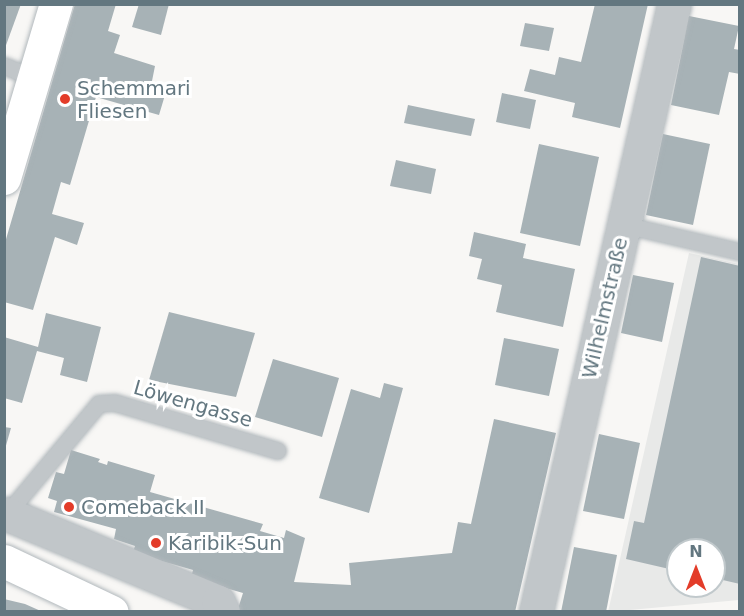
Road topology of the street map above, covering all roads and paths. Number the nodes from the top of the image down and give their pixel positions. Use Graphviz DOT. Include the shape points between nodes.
graph roads {
  1 [pos="56,4"];
  2 [pos="674,4"];
  3 [pos="19,72"];
  4 [pos="4,178"];
  5 [pos="624,225"];
  6 [pos="740,252"];
  7 [pos="278,451"];
  8 [pos="6,516"];
  9 [pos="4,561"];
  10 [pos="112,612"];
  11 [pos="223,612"];
  12 [pos="536,612"];
  1 -- 3 [label="main road"];
  2 -- 5 [label="street, Wilhelmstraße"];
  3 -- 4 [label="main road"];
  5 -- 6 [label="lane"];
  5 -- 12 [label="street, Wilhelmstraße"];
  7 -- 8 [label="lane, Löwengasse" via="115,403 99,404"];
  8 -- 11 [label="street" via="218,602"];
  9 -- 10 [label="main road"];
}
